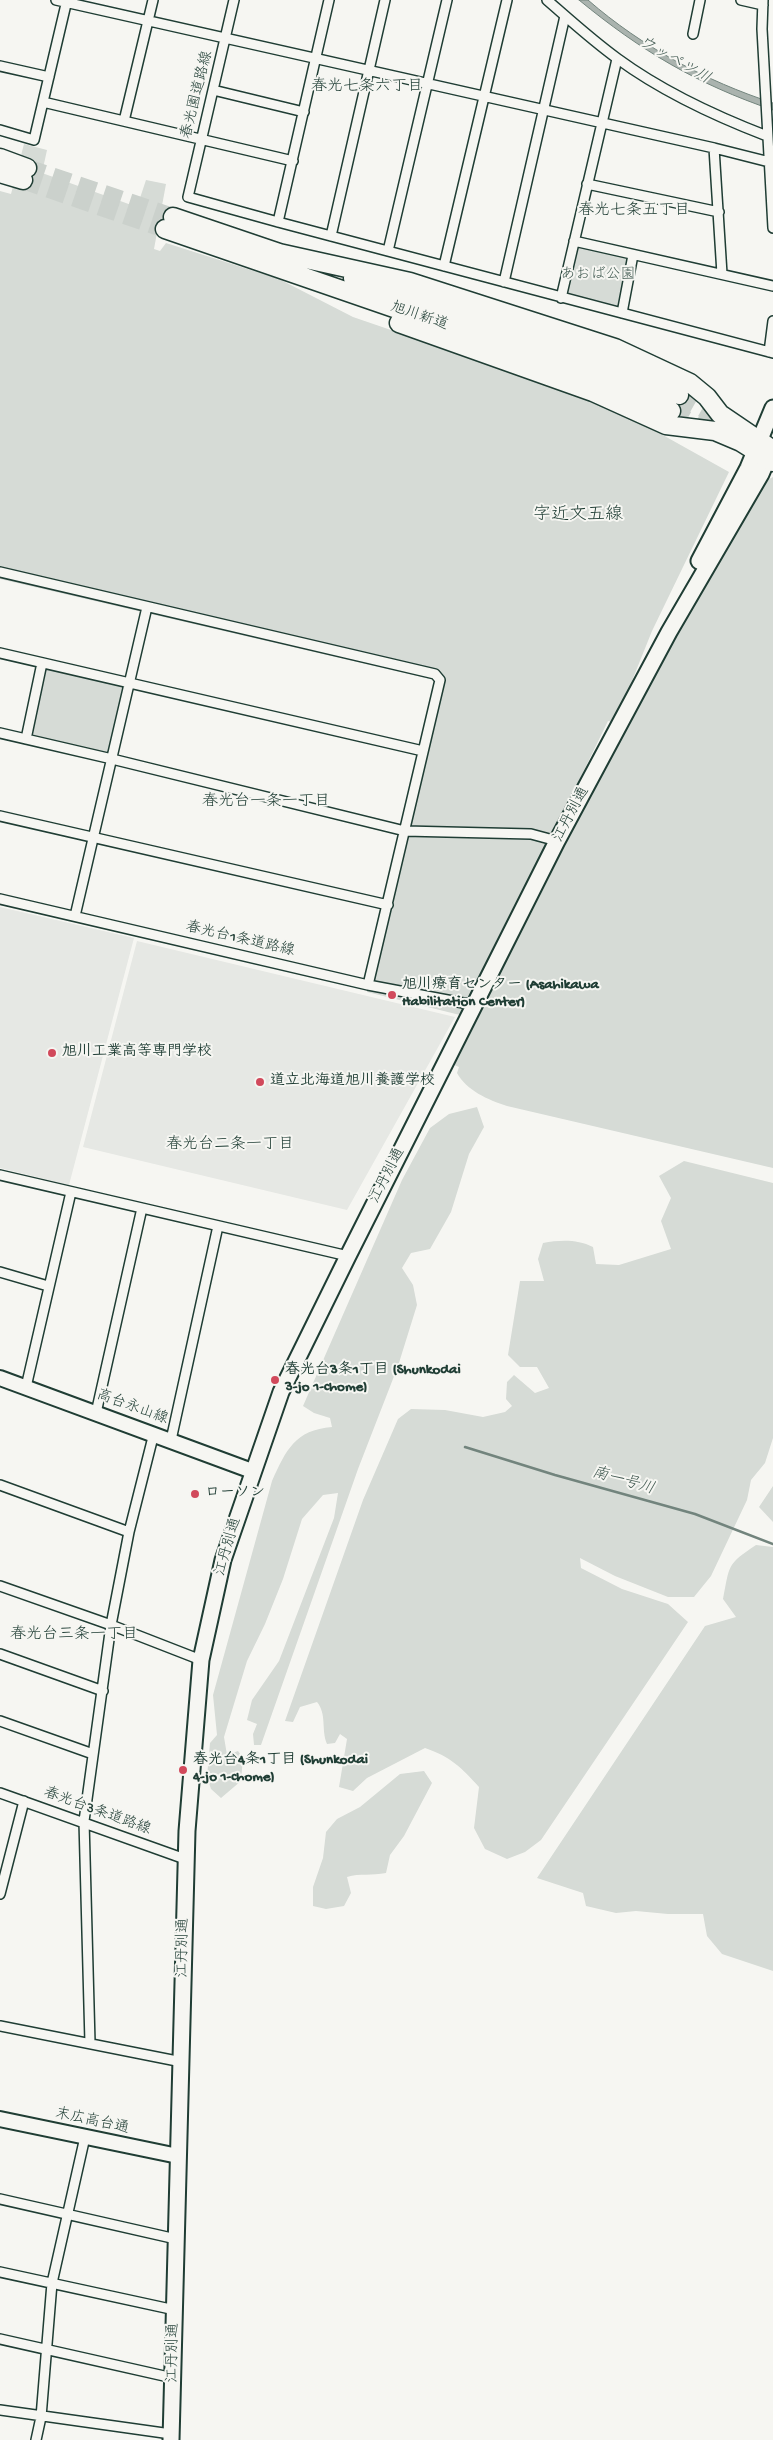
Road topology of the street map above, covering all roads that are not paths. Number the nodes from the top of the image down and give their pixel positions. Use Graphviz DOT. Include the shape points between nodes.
graph roads {
  1 [pos="56,0"];
  2 [pos="153,0"];
  3 [pos="234,0"];
  4 [pos="329,0"];
  5 [pos="384,0"];
  6 [pos="447,0"];
  7 [pos="507,0"];
  8 [pos="547,0"];
  9 [pos="700,0"];
  10 [pos="740,0"];
  11 [pos="66,1"];
  12 [pos="763,2"];
  13 [pos="565,16"];
  14 [pos="149,21"];
  15 [pos="693,34"];
  16 [pos="226,38"];
  17 [pos="315,58"];
  18 [pos="617,59"];
  19 [pos="0,66"];
  20 [pos="370,70"];
  21 [pos="49,77"];
  22 [pos="427,83"];
  23 [pos="213,90"];
  24 [pos="485,96"];
  25 [pos="43,102"];
  26 [pos="542,109"];
  27 [pos="304,112"];
  28 [pos="124,121"];
  29 [pos="602,123"];
  30 [pos="0,130"];
  31 [pos="767,133"];
  32 [pos="201,140"];
  33 [pos="714,148"];
  34 [pos="0,158"];
  35 [pos="293,161"];
  36 [pos="771,163"];
  37 [pos="0,173"];
  38 [pos="587,184"];
  39 [pos="719,212"];
  40 [pos="278,222"];
  41 [pos="773,228"];
  42 [pos="331,236"];
  43 [pos="574,240"];
  44 [pos="388,251"];
  45 [pos="279,253"];
  46 [pos="633,255"];
  47 [pos="444,266"];
  48 [pos="286,271"];
  49 [pos="722,274"];
  50 [pos="504,282"];
  51 [pos="773,286"];
  52 [pos="561,298"];
  53 [pos="622,313"];
  54 [pos="773,321"];
  55 [pos="771,353"];
  56 [pos="679,395"];
  57 [pos="773,408"];
  58 [pos="671,411"];
  59 [pos="768,451"];
  60 [pos="0,572"];
  61 [pos="147,607"];
  62 [pos="0,654"];
  63 [pos="42,663"];
  64 [pos="129,684"];
  65 [pos="0,733"];
  66 [pos="26,739"];
  67 [pos="423,751"];
  68 [pos="112,759"];
  69 [pos="0,816"];
  70 [pos="405,831"];
  71 [pos="93,837"];
  72 [pos="558,841"];
  73 [pos="0,899"];
  74 [pos="388,905"];
  75 [pos="75,916"];
  76 [pos="368,985"];
  77 [pos="474,1005"];
  78 [pos="0,1175"];
  79 [pos="71,1192"];
  80 [pos="142,1208"];
  81 [pos="218,1226"];
  82 [pos="348,1256"];
  83 [pos="0,1272"];
  84 [pos="48,1286"];
  85 [pos="0,1378"];
  86 [pos="26,1387"];
  87 [pos="96,1413"];
  88 [pos="154,1433"];
  89 [pos="171,1440"];
  90 [pos="252,1470"];
  91 [pos="0,1485"];
  92 [pos="129,1532"];
  93 [pos="0,1586"];
  94 [pos="112,1625"];
  95 [pos="0,1654"];
  96 [pos="201,1660"];
  97 [pos="103,1690"];
  98 [pos="0,1720"];
  99 [pos="93,1754"];
  100 [pos="0,1792"];
  101 [pos="24,1801"];
  102 [pos="84,1821"];
  103 [pos="185,1859"];
  104 [pos="4,1861"];
  105 [pos="0,1894"];
  106 [pos="0,2026"];
  107 [pos="90,2043"];
  108 [pos="182,2062"];
  109 [pos="0,2119"];
  110 [pos="86,2137"];
  111 [pos="178,2156"];
  112 [pos="0,2199"];
  113 [pos="68,2214"];
  114 [pos="176,2239"];
  115 [pos="0,2272"];
  116 [pos="52,2283"];
  117 [pos="175,2310"];
  118 [pos="0,2339"];
  119 [pos="46,2349"];
  120 [pos="173,2378"];
  121 [pos="0,2410"];
  122 [pos="41,2416"];
  123 [pos="171,2437"];
  124 [pos="36,2440"];
  1 -- 11 [label="street"];
  2 -- 14 [label="street"];
  3 -- 16 [label="street, 春光園道路線"];
  4 -- 17 [label="street"];
  5 -- 20 [label="street"];
  6 -- 22 [label="street"];
  7 -- 24 [label="street"];
  8 -- 13 [label="street"];
  9 -- 15 [label="street"];
  10 -- 12 [label="street"];
  11 -- 14 [label="street"];
  11 -- 21 [label="street"];
  12 -- 31 [label="street"];
  13 -- 18 [label="street"];
  13 -- 26 [label="street"];
  14 -- 16 [label="street"];
  14 -- 28 [label="street"];
  16 -- 17 [label="street"];
  16 -- 23 [label="street, 春光園道路線"];
  17 -- 20 [label="street"];
  17 -- 27 [label="street"];
  18 -- 29 [label="street"];
  18 -- 31 [label="street" via="716,116"];
  19 -- 21 [label="street"];
  20 -- 22 [label="street"];
  20 -- 42 [label="street"];
  21 -- 25 [label="street"];
  22 -- 24 [label="street"];
  22 -- 44 [label="street"];
  23 -- 27 [label="street"];
  23 -- 32 [label="street, 春光園道路線"];
  24 -- 26 [label="street"];
  24 -- 47 [label="street"];
  25 -- 28 [label="street"];
  25 -- 30 [label="street" via="34,140"];
  26 -- 29 [label="street"];
  26 -- 50 [label="street"];
  27 -- 35 [label="street"];
  28 -- 32 [label="street"];
  29 -- 33 [label="street"];
  29 -- 38 [label="street"];
  31 -- 36 [label="street"];
  32 -- 35 [label="street"];
  32 -- 40 [label="street, 春光園道路線" via="188,196"];
  33 -- 36 [label="street"];
  33 -- 39 [label="street"];
  34 -- 37 [label="highway" via="25,174"];
  35 -- 40 [label="street"];
  36 -- 41 [label="street"];
  38 -- 39 [label="street"];
  38 -- 43 [label="street"];
  39 -- 49 [label="street"];
  40 -- 42 [label="street"];
  42 -- 44 [label="street"];
  43 -- 46 [label="street"];
  43 -- 52 [label="street"];
  44 -- 47 [label="street"];
  45 -- 48 [label="highway, 旭川新道" via="169,223"];
  45 -- 56 [label="highway, 旭川新道" via="609,364"];
  45 -- 59 [label="highway" via="410,282 615,348 690,384 707,396 720,414"];
  46 -- 49 [label="street"];
  46 -- 53 [label="street"];
  47 -- 50 [label="street"];
  48 -- 58 [label="highway, 旭川新道" via="600,379"];
  48 -- 59 [label="highway" via="362,310 593,392 666,425 715,431"];
  49 -- 51 [label="street"];
  50 -- 52 [label="street"];
  52 -- 53 [label="street"];
  53 -- 55 [label="street"];
  54 -- 55 [label="street"];
  57 -- 59 [label="main road, 江丹別通"];
  59 -- 72 [label="main road, 江丹別通" via="761,474 669,632"];
  60 -- 61 [label="street"];
  61 -- 64 [label="street"];
  61 -- 67 [label="street" via="435,674 440,680"];
  62 -- 63 [label="street"];
  63 -- 64 [label="street"];
  63 -- 66 [label="street"];
  64 -- 67 [label="street"];
  64 -- 68 [label="street"];
  65 -- 66 [label="street"];
  66 -- 68 [label="street"];
  67 -- 70 [label="street"];
  68 -- 70 [label="street"];
  68 -- 71 [label="street"];
  69 -- 71 [label="street"];
  70 -- 72 [label="street" via="531,834"];
  70 -- 74 [label="street"];
  71 -- 74 [label="street"];
  71 -- 75 [label="street"];
  72 -- 77 [label="main road, 江丹別通"];
  73 -- 75 [label="street, 春光台1条道路線"];
  74 -- 76 [label="street"];
  75 -- 76 [label="street, 春光台1条道路線"];
  76 -- 77 [label="street, 春光台1条道路線"];
  77 -- 82 [label="main road, 江丹別通"];
  78 -- 79 [label="street"];
  79 -- 80 [label="street"];
  79 -- 84 [label="street"];
  80 -- 81 [label="street"];
  80 -- 87 [label="street"];
  81 -- 82 [label="street"];
  81 -- 89 [label="street"];
  82 -- 90 [label="main road, 江丹別通" via="281,1392"];
  83 -- 84 [label="street"];
  84 -- 86 [label="street"];
  85 -- 86 [label="street, 高台永山線"];
  86 -- 87 [label="street, 高台永山線"];
  87 -- 88 [label="street, 高台永山線"];
  88 -- 89 [label="street, 高台永山線"];
  88 -- 92 [label="street"];
  89 -- 90 [label="street, 高台永山線"];
  90 -- 96 [label="main road, 江丹別通" via="224,1560"];
  91 -- 92 [label="street"];
  92 -- 94 [label="street"];
  93 -- 94 [label="street"];
  94 -- 96 [label="street"];
  94 -- 97 [label="street"];
  95 -- 97 [label="street"];
  96 -- 103 [label="main road, 江丹別通"];
  97 -- 99 [label="street"];
  98 -- 99 [label="street"];
  99 -- 102 [label="street"];
  100 -- 101 [label="street, 春光台3条道路線"];
  101 -- 102 [label="street, 春光台3条道路線"];
  101 -- 104 [label="street"];
  102 -- 103 [label="street, 春光台3条道路線"];
  102 -- 107 [label="street"];
  103 -- 108 [label="main road, 江丹別通"];
  104 -- 105 [label="street"];
  106 -- 107 [label="street"];
  107 -- 108 [label="street"];
  108 -- 111 [label="main road, 江丹別通"];
  109 -- 110 [label="street, 末広高台通"];
  110 -- 111 [label="street, 末広高台通"];
  110 -- 113 [label="street"];
  111 -- 114 [label="main road, 江丹別通"];
  112 -- 113 [label="street"];
  113 -- 114 [label="street"];
  113 -- 116 [label="street"];
  114 -- 117 [label="main road, 江丹別通"];
  115 -- 116 [label="street"];
  116 -- 117 [label="street"];
  116 -- 119 [label="street"];
  117 -- 120 [label="main road, 江丹別通"];
  118 -- 119 [label="street"];
  119 -- 120 [label="street"];
  119 -- 122 [label="street"];
  120 -- 123 [label="main road, 江丹別通"];
  121 -- 122 [label="street"];
  122 -- 123 [label="street"];
  122 -- 124 [label="street"];
}
